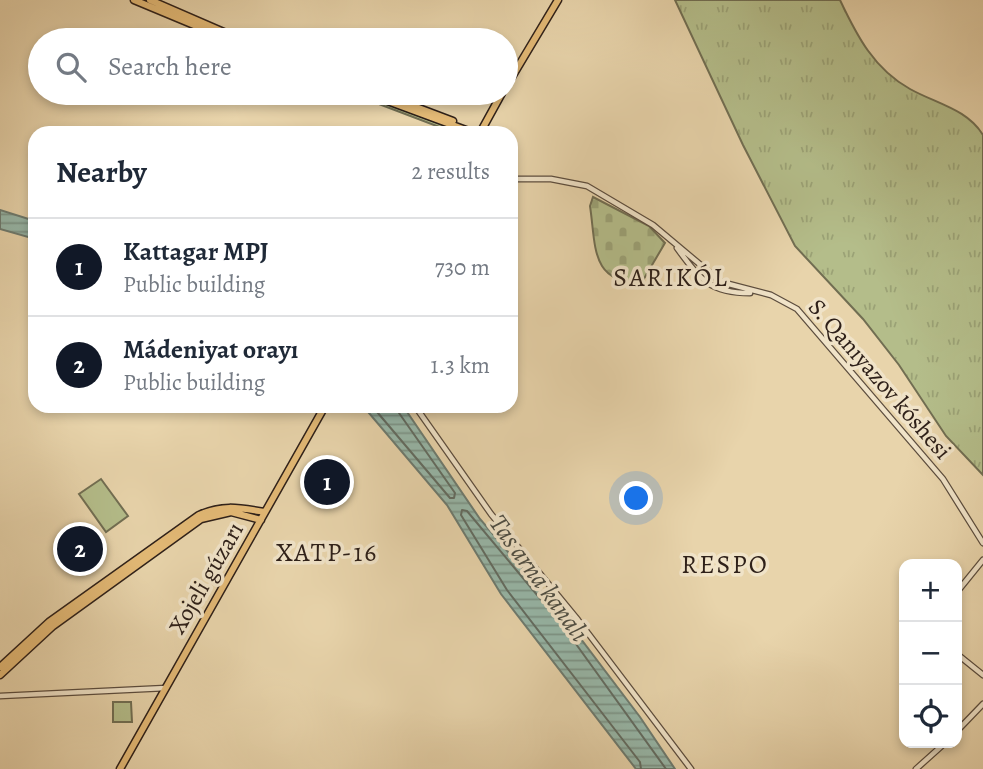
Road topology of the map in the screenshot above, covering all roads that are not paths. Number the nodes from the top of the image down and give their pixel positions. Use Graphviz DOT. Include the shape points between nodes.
graph roads {
  1 [pos="134,0"];
  2 [pos="150,0"];
  3 [pos="558,0"];
  4 [pos="201,28"];
  5 [pos="214,28"];
  6 [pos="518,67"];
  7 [pos="400,105"];
  8 [pos="409,105"];
  9 [pos="495,105"];
  10 [pos="458,126"];
  11 [pos="461,126"];
  12 [pos="482,126"];
  13 [pos="518,179"];
  14 [pos="672,242"];
  15 [pos="758,293"];
  16 [pos="321,413"];
  17 [pos="420,413"];
  18 [pos="257,516"];
  19 [pos="983,543"];
  20 [pos="983,559"];
  21 [pos="962,586"];
  22 [pos="56,620"];
  23 [pos="962,658"];
  24 [pos="0,667"];
  25 [pos="0,675"];
  26 [pos="983,675"];
  27 [pos="166,688"];
  28 [pos="0,696"];
  29 [pos="983,704"];
  30 [pos="962,726"];
  31 [pos="939,748"];
  32 [pos="120,769"];
  33 [pos="691,769"];
  34 [pos="916,769"];
  1 -- 4 [label="main road"];
  2 -- 5 [label="main road"];
  3 -- 6 [label="main road"];
  7 -- 10 [label="main road"];
  8 -- 11 [label="main road"];
  9 -- 12 [label="main road"];
  13 -- 14 [label="street, S. Qanıyazov kóshesi" via="587,186 642,218"];
  14 -- 15 [label="street, S. Qanıyazov kóshesi" via="721,282"];
  14 -- 15 [label="street, S. Qanıyazov kóshesi" via="709,286"];
  15 -- 19 [label="street, S. Qanıyazov kóshesi" via="785,300 809,322 943,479"];
  16 -- 18 [label="main road, Xojeli gúzarı" via="265,512"];
  17 -- 33 [label="street" via="491,514"];
  18 -- 22 [label="main road" via="231,512 201,519"];
  18 -- 27 [label="main road, Xojeli gúzarı"];
  20 -- 21 [label="street"];
  22 -- 24 [label="main road"];
  22 -- 25 [label="main road"];
  23 -- 26 [label="street"];
  27 -- 28 [label="street"];
  27 -- 32 [label="main road, Xojeli gúzarı"];
  29 -- 30 [label="street"];
  31 -- 34 [label="street"];
}
